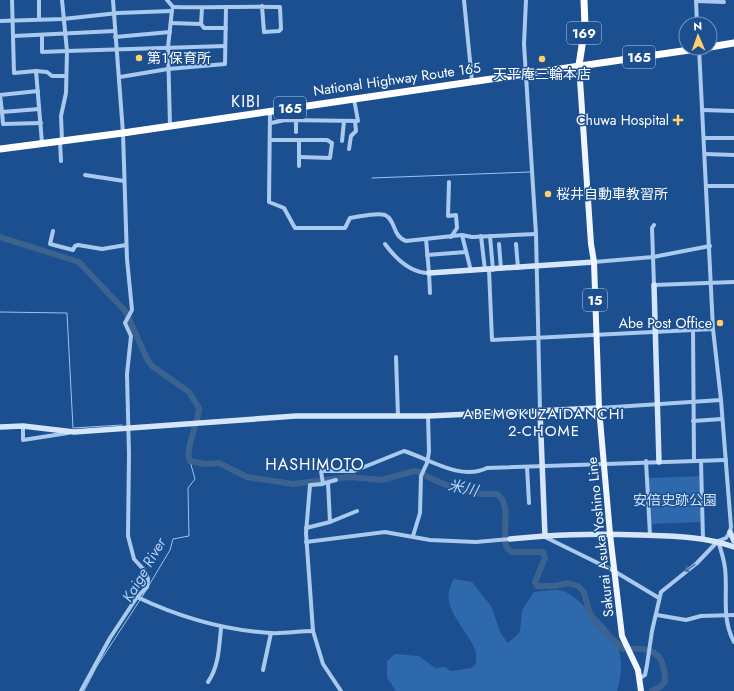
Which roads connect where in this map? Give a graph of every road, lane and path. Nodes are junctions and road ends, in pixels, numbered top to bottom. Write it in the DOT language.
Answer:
graph roads {
  1 [pos="12,0"];
  2 [pos="39,0"];
  3 [pos="62,0"];
  4 [pos="113,0"];
  5 [pos="167,0"];
  6 [pos="228,0"];
  7 [pos="464,0"];
  8 [pos="526,0"];
  9 [pos="584,0"];
  10 [pos="696,1"];
  11 [pos="724,2"];
  12 [pos="262,6"];
  13 [pos="227,7"];
  14 [pos="202,8"];
  15 [pos="172,9"];
  16 [pos="113,13"];
  17 [pos="697,16"];
  18 [pos="40,19"];
  19 [pos="63,19"];
  20 [pos="13,20"];
  21 [pos="0,21"];
  22 [pos="171,23"];
  23 [pos="202,24"];
  24 [pos="226,28"];
  25 [pos="115,31"];
  26 [pos="170,32"];
  27 [pos="66,34"];
  28 [pos="42,35"];
  29 [pos="14,36"];
  30 [pos="115,38"];
  31 [pos="734,44"];
  32 [pos="225,46"];
  33 [pos="718,46"];
  34 [pos="168,47"];
  35 [pos="116,50"];
  36 [pos="67,51"];
  37 [pos="678,51"];
  38 [pos="701,56"];
  39 [pos="579,65"];
  40 [pos="168,69"];
  41 [pos="36,70"];
  42 [pos="527,73"];
  43 [pos="66,76"];
  44 [pos="120,77"];
  45 [pos="472,81"];
  46 [pos="38,90"];
  47 [pos="354,98"];
  48 [pos="40,109"];
  49 [pos="702,110"];
  50 [pos="270,111"];
  51 [pos="734,111"];
  52 [pos="2,112"];
  53 [pos="296,120"];
  54 [pos="344,121"];
  55 [pos="355,121"];
  56 [pos="41,122"];
  57 [pos="271,123"];
  58 [pos="170,126"];
  59 [pos="296,132"];
  60 [pos="123,133"];
  61 [pos="704,138"];
  62 [pos="734,138"];
  63 [pos="61,140"];
  64 [pos="271,140"];
  65 [pos="299,141"];
  66 [pos="342,141"];
  67 [pos="42,143"];
  68 [pos="0,149"];
  69 [pos="349,149"];
  70 [pos="705,154"];
  71 [pos="734,155"];
  72 [pos="300,157"];
  73 [pos="61,161"];
  74 [pos="299,166"];
  75 [pos="85,175"];
  76 [pos="124,181"];
  77 [pos="449,182"];
  78 [pos="707,186"];
  79 [pos="734,186"];
  80 [pos="654,225"];
  81 [pos="53,231"];
  82 [pos="536,234"];
  83 [pos="462,235"];
  84 [pos="451,236"];
  85 [pos="481,236"];
  86 [pos="490,236"];
  87 [pos="426,239"];
  88 [pos="385,244"];
  89 [pos="499,244"];
  90 [pos="516,244"];
  91 [pos="126,245"];
  92 [pos="710,246"];
  93 [pos="466,252"];
  94 [pos="427,254"];
  95 [pos="653,257"];
  96 [pos="594,262"];
  97 [pos="537,266"];
  98 [pos="518,268"];
  99 [pos="501,269"];
  100 [pos="489,270"];
  101 [pos="471,271"];
  102 [pos="429,274"];
  103 [pos="734,282"];
  104 [pos="711,283"];
  105 [pos="654,286"];
  106 [pos="430,294"];
  107 [pos="692,329"];
  108 [pos="713,329"];
  109 [pos="655,331"];
  110 [pos="596,336"];
  111 [pos="538,338"];
  112 [pos="396,357"];
  113 [pos="721,400"];
  114 [pos="692,403"];
  115 [pos="658,404"];
  116 [pos="599,408"];
  117 [pos="540,411"];
  118 [pos="398,416"];
  119 [pos="428,416"];
  120 [pos="722,419"];
  121 [pos="693,421"];
  122 [pos="23,426"];
  123 [pos="0,427"];
  124 [pos="128,428"];
  125 [pos="74,432"];
  126 [pos="428,460"];
  127 [pos="694,460"];
  128 [pos="726,460"];
  129 [pos="701,461"];
  130 [pos="646,462"];
  131 [pos="659,462"];
  132 [pos="604,465"];
  133 [pos="541,466"];
  134 [pos="527,467"];
  135 [pos="336,480"];
  136 [pos="325,483"];
  137 [pos="529,503"];
  138 [pos="357,511"];
  139 [pos="330,522"];
  140 [pos="306,528"];
  141 [pos="731,528"];
  142 [pos="610,534"];
  143 [pos="650,535"];
  144 [pos="413,536"];
  145 [pos="545,536"];
  146 [pos="510,539"];
  147 [pos="703,539"];
  148 [pos="718,541"];
  149 [pos="734,541"];
  150 [pos="306,542"];
  151 [pos="734,546"];
  152 [pos="614,571"];
  153 [pos="136,597"];
  154 [pos="659,598"];
  155 [pos="657,615"];
  156 [pos="726,615"];
  157 [pos="734,616"];
  158 [pos="222,628"];
  159 [pos="313,631"];
  160 [pos="271,633"];
  161 [pos="734,642"];
  162 [pos="263,670"];
  163 [pos="640,678"];
  164 [pos="208,682"];
  165 [pos="81,691"];
  166 [pos="341,691"];
  167 [pos="641,691"];
  1 -- 20 [label="street"];
  2 -- 18 [label="street"];
  3 -- 19 [label="street"];
  4 -- 16 [label="street"];
  5 -- 15 [label="street"];
  6 -- 13 [label="street"];
  7 -- 45 [label="street"];
  8 -- 42 [label="street"];
  9 -- 39 [label="highway, 169"];
  10 -- 11 [label="street"];
  10 -- 17 [label="street"];
  12 -- 12 [label="street"];
  12 -- 13 [label="street"];
  13 -- 14 [label="street"];
  13 -- 24 [label="street"];
  14 -- 15 [label="street"];
  14 -- 23 [label="street"];
  15 -- 16 [label="street"];
  15 -- 22 [label="street"];
  16 -- 19 [label="street"];
  16 -- 25 [label="street"];
  18 -- 19 [label="street"];
  18 -- 20 [label="street"];
  19 -- 27 [label="street"];
  20 -- 21 [label="street"];
  20 -- 29 [label="street"];
  22 -- 23 [label="street"];
  22 -- 26 [label="street"];
  23 -- 24 [label="street"];
  24 -- 32 [label="street"];
  25 -- 27 [label="street"];
  25 -- 30 [label="street"];
  26 -- 30 [label="street"];
  26 -- 34 [label="street"];
  27 -- 28 [label="street"];
  27 -- 36 [label="street"];
  28 -- 29 [label="street"];
  28 -- 36 [label="street"];
  29 -- 41 [label="street"];
  30 -- 35 [label="street"];
  31 -- 33 [label="highway"];
  32 -- 34 [label="street"];
  32 -- 40 [label="street"];
  34 -- 35 [label="street"];
  34 -- 40 [label="street"];
  35 -- 36 [label="street"];
  35 -- 44 [label="street"];
  36 -- 43 [label="street"];
  37 -- 39 [label="highway, National Highway Route 165 / 165"];
  38 -- 49 [label="street"];
  39 -- 42 [label="highway, National Highway Route 165 / 165"];
  39 -- 96 [label="main road, Sakurai Asuka Yoshino Line / 15"];
  40 -- 44 [label="street"];
  40 -- 58 [label="street"];
  41 -- 43 [label="street"];
  41 -- 46 [label="street"];
  42 -- 45 [label="highway, National Highway Route 165 / 165"];
  42 -- 82 [label="street"];
  43 -- 63 [label="street"];
  44 -- 60 [label="street"];
  45 -- 47 [label="highway, National Highway Route 165 / 165"];
  46 -- 48 [label="street"];
  46 -- 52 [label="street"];
  47 -- 50 [label="highway, National Highway Route 165 / 165"];
  47 -- 55 [label="street"];
  48 -- 52 [label="street"];
  48 -- 56 [label="street"];
  49 -- 51 [label="street"];
  49 -- 61 [label="street"];
  50 -- 57 [label="street"];
  50 -- 58 [label="highway, National Highway Route 165 / 165"];
  52 -- 56 [label="street"];
  53 -- 54 [label="street"];
  53 -- 57 [label="street"];
  53 -- 59 [label="street"];
  54 -- 55 [label="street"];
  54 -- 66 [label="street"];
  55 -- 69 [label="street"];
  56 -- 67 [label="street"];
  57 -- 64 [label="street"];
  58 -- 60 [label="highway, National Highway Route 165 / 165"];
  60 -- 63 [label="highway, National Highway Route 165 / 165"];
  60 -- 76 [label="street"];
  61 -- 62 [label="street"];
  61 -- 70 [label="street"];
  63 -- 67 [label="highway, National Highway Route 165 / 165"];
  63 -- 73 [label="street"];
  64 -- 65 [label="street"];
  64 -- 87 [label="street"];
  65 -- 72 [label="street"];
  65 -- 72 [label="street"];
  67 -- 68 [label="highway, National Highway Route 165 / 165"];
  70 -- 71 [label="street"];
  70 -- 78 [label="street"];
  72 -- 74 [label="street"];
  75 -- 76 [label="street"];
  76 -- 91 [label="street"];
  77 -- 84 [label="street"];
  78 -- 79 [label="street"];
  78 -- 92 [label="street"];
  80 -- 95 [label="street"];
  81 -- 91 [label="street"];
  82 -- 86 [label="street"];
  82 -- 97 [label="street"];
  83 -- 84 [label="street"];
  83 -- 85 [label="street"];
  83 -- 93 [label="street"];
  84 -- 87 [label="street"];
  85 -- 86 [label="street"];
  85 -- 100 [label="street"];
  86 -- 100 [label="street"];
  87 -- 94 [label="street"];
  88 -- 102 [label="street"];
  89 -- 99 [label="street"];
  90 -- 98 [label="street"];
  91 -- 124 [label="street"];
  92 -- 95 [label="street"];
  92 -- 104 [label="street"];
  93 -- 94 [label="street"];
  93 -- 101 [label="street"];
  94 -- 102 [label="street"];
  95 -- 96 [label="street"];
  95 -- 105 [label="street"];
  96 -- 97 [label="street"];
  96 -- 110 [label="main road, Sakurai Asuka Yoshino Line / 15"];
  97 -- 98 [label="street"];
  97 -- 111 [label="street"];
  98 -- 99 [label="street"];
  99 -- 100 [label="street"];
  100 -- 101 [label="street"];
  100 -- 111 [label="street"];
  101 -- 102 [label="street"];
  102 -- 106 [label="street"];
  103 -- 104 [label="street"];
  104 -- 105 [label="street"];
  104 -- 108 [label="street"];
  105 -- 109 [label="street"];
  107 -- 108 [label="street"];
  107 -- 109 [label="street"];
  107 -- 114 [label="street"];
  108 -- 113 [label="street"];
  109 -- 110 [label="street"];
  109 -- 115 [label="street"];
  110 -- 111 [label="street"];
  110 -- 116 [label="main road, Sakurai Asuka Yoshino Line / 15"];
  111 -- 117 [label="street"];
  112 -- 118 [label="street"];
  113 -- 114 [label="street"];
  113 -- 120 [label="street"];
  114 -- 115 [label="street"];
  114 -- 121 [label="street"];
  115 -- 116 [label="street"];
  115 -- 131 [label="street"];
  116 -- 117 [label="street"];
  116 -- 132 [label="main road, Sakurai Asuka Yoshino Line / 15"];
  117 -- 119 [label="street"];
  117 -- 133 [label="street"];
  118 -- 119 [label="street"];
  118 -- 124 [label="street"];
  119 -- 126 [label="street"];
  120 -- 121 [label="street"];
  120 -- 128 [label="street"];
  121 -- 127 [label="street"];
  122 -- 123 [label="street"];
  122 -- 125 [label="street"];
  122 -- 125 [label="street"];
  124 -- 125 [label="street"];
  124 -- 153 [label="street"];
  126 -- 134 [label="street"];
  126 -- 136 [label="street"];
  126 -- 144 [label="street"];
  127 -- 129 [label="street"];
  127 -- 131 [label="street"];
  128 -- 129 [label="street"];
  128 -- 141 [label="street"];
  129 -- 147 [label="street"];
  130 -- 131 [label="street"];
  130 -- 132 [label="street"];
  130 -- 143 [label="street"];
  132 -- 133 [label="street"];
  132 -- 142 [label="main road, Sakurai Asuka Yoshino Line / 15"];
  133 -- 134 [label="street"];
  133 -- 145 [label="street"];
  134 -- 137 [label="street"];
  135 -- 136 [label="street"];
  136 -- 139 [label="street"];
  136 -- 140 [label="street"];
  138 -- 139 [label="street"];
  139 -- 140 [label="street"];
  140 -- 150 [label="street"];
  141 -- 148 [label="street"];
  141 -- 149 [label="street"];
  142 -- 143 [label="street"];
  142 -- 145 [label="street"];
  142 -- 152 [label="main road, Sakurai Asuka Yoshino Line / 15"];
  143 -- 147 [label="street"];
  144 -- 146 [label="street"];
  144 -- 150 [label="street"];
  145 -- 146 [label="street"];
  145 -- 152 [label="street"];
  147 -- 148 [label="street"];
  148 -- 151 [label="street"];
  148 -- 154 [label="street, one-way"];
  148 -- 156 [label="street"];
  150 -- 159 [label="street"];
  152 -- 154 [label="street"];
  152 -- 163 [label="main road, Sakurai Asuka Yoshino Line / 15"];
  153 -- 158 [label="street"];
  153 -- 165 [label="street"];
  154 -- 155 [label="street"];
  155 -- 156 [label="street"];
  155 -- 163 [label="street"];
  156 -- 157 [label="street"];
  156 -- 161 [label="street"];
  158 -- 160 [label="street"];
  158 -- 164 [label="street"];
  159 -- 160 [label="street"];
  159 -- 166 [label="street"];
  160 -- 162 [label="street"];
  163 -- 167 [label="main road, Sakurai Asuka Yoshino Line / 15"];
}
